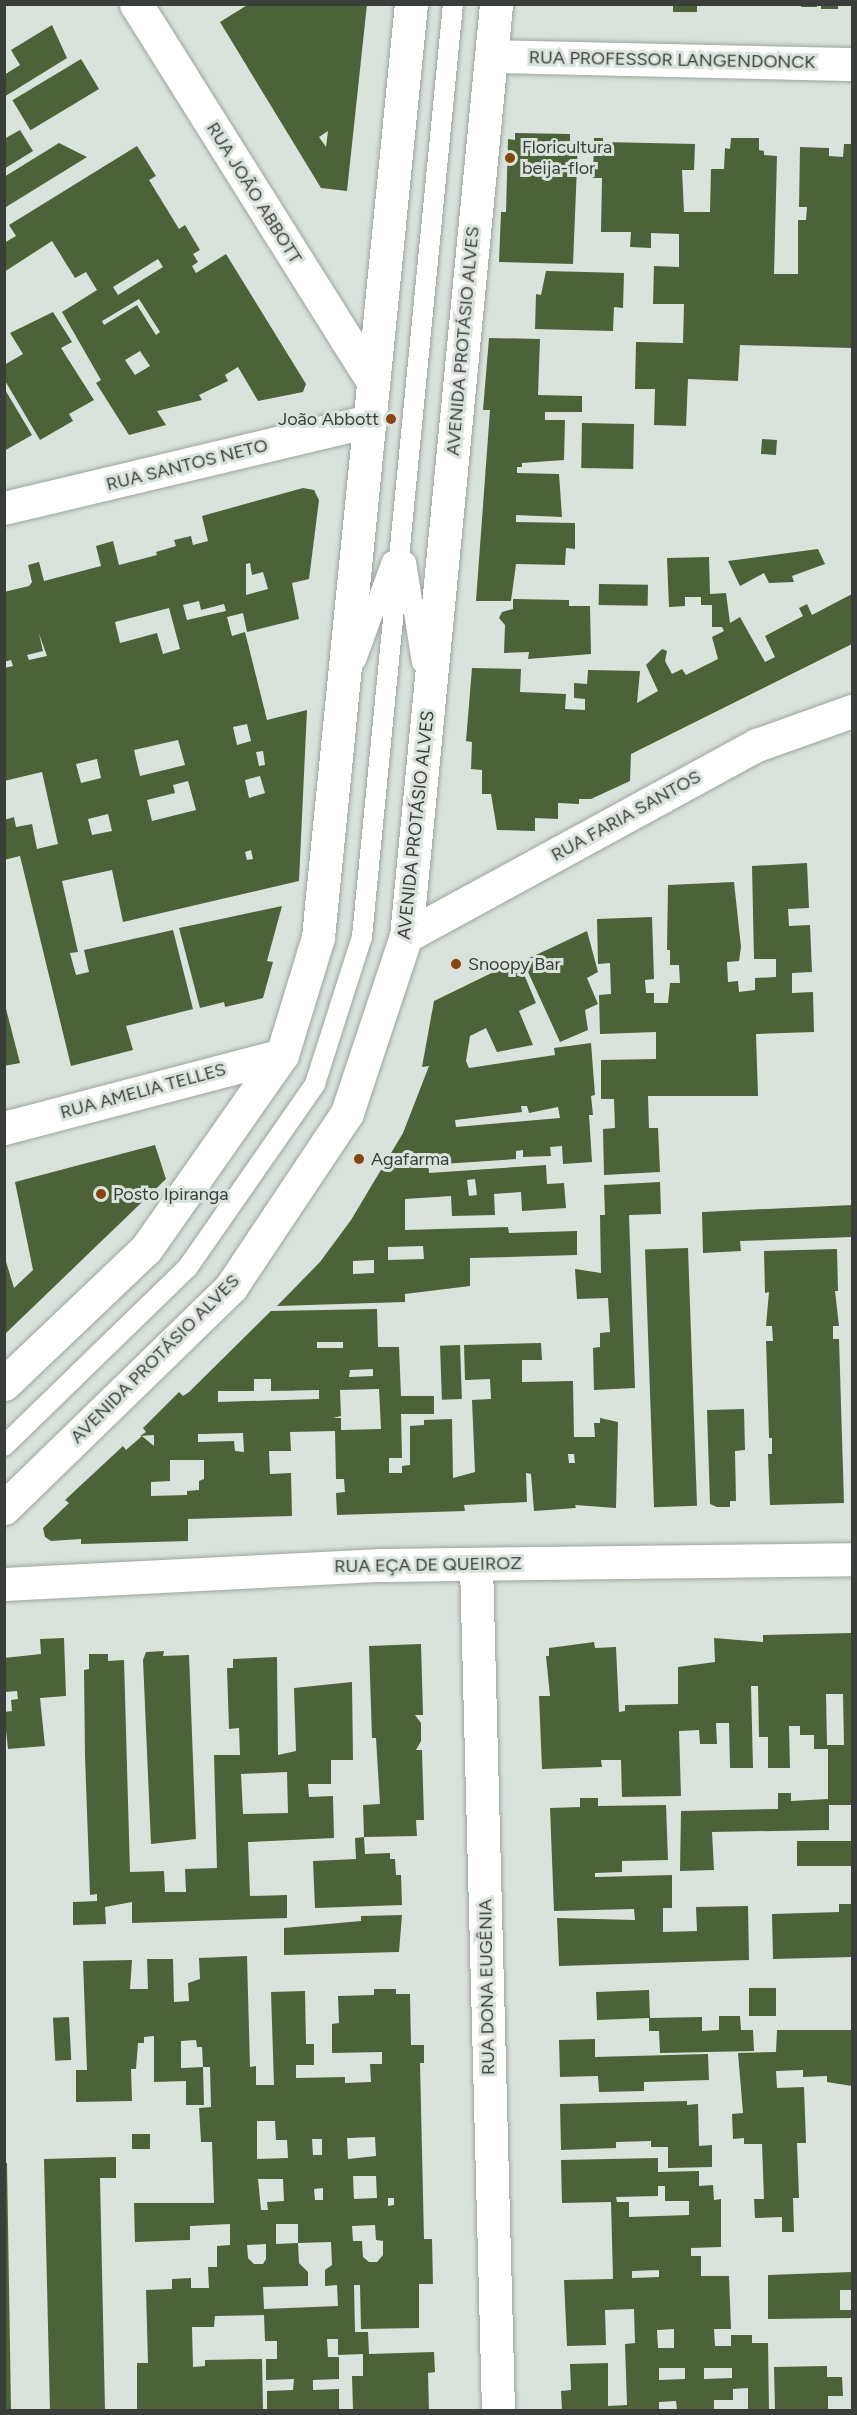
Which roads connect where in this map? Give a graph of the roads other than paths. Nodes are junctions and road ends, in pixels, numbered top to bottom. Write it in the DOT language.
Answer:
graph roads {
  1 [pos="136,4"];
  2 [pos="411,4"];
  3 [pos="453,4"];
  4 [pos="496,4"];
  5 [pos="491,56"];
  6 [pos="852,64"];
  7 [pos="373,382"];
  8 [pos="369,421"];
  9 [pos="4,508"];
  10 [pos="402,536"];
  11 [pos="342,695"];
  12 [pos="429,704"];
  13 [pos="852,711"];
  14 [pos="406,936"];
  15 [pos="282,1054"];
  16 [pos="4,1128"];
  17 [pos="4,1384"];
  18 [pos="4,1446"];
  19 [pos="4,1508"];
  20 [pos="852,1558"];
  21 [pos="476,1564"];
  22 [pos="4,1584"];
  23 [pos="498,2410"];
  1 -- 7 [label="street, RUA JOÃO ABBOTT"];
  2 -- 7 [label="street"];
  3 -- 10 [label="lane"];
  4 -- 5 [label="street, AVENIDA PROTÁSIO ALVES"];
  5 -- 6 [label="street, RUA PROFESSOR LANGENDONCK"];
  5 -- 12 [label="street, AVENIDA PROTÁSIO ALVES"];
  7 -- 8 [label="street"];
  8 -- 9 [label="street, RUA SANTOS NETO"];
  8 -- 11 [label="street"];
  10 -- 11 [label="lane"];
  10 -- 12 [label="lane"];
  10 -- 18 [label="lane"];
  11 -- 15 [label="street"];
  12 -- 14 [label="street, AVENIDA PROTÁSIO ALVES"];
  13 -- 14 [label="street, RUA FARIA SANTOS"];
  14 -- 19 [label="street, AVENIDA PROTÁSIO ALVES"];
  15 -- 16 [label="street, RUA AMELIA TELLES"];
  15 -- 17 [label="street"];
  20 -- 21 [label="street, RUA EÇA DE QUEIROZ"];
  21 -- 22 [label="street, RUA EÇA DE QUEIROZ"];
  21 -- 23 [label="street, RUA DONA EUGÊNIA"];
}
